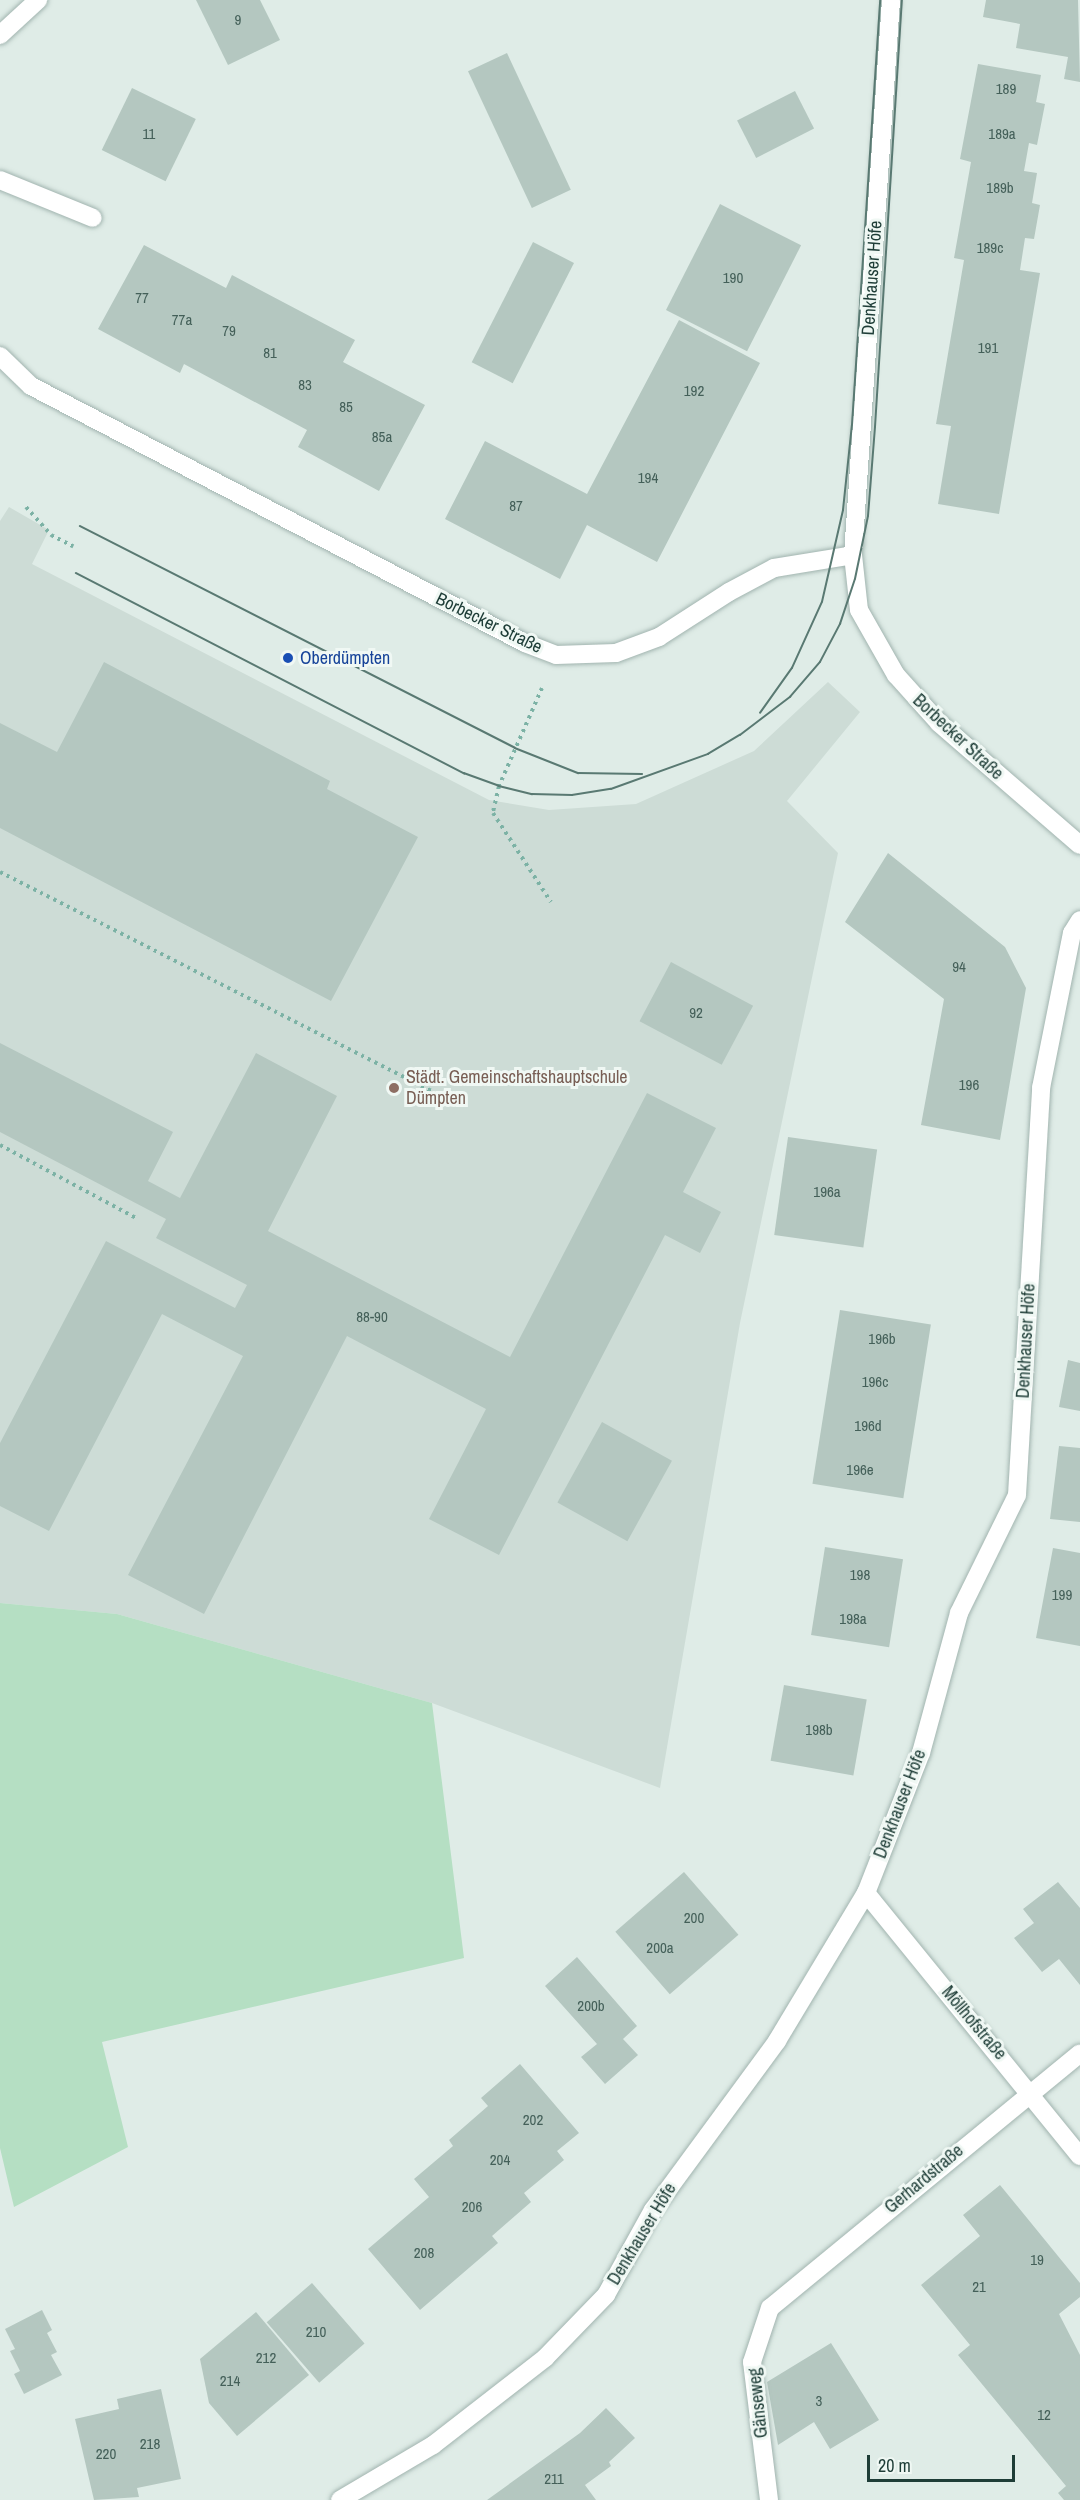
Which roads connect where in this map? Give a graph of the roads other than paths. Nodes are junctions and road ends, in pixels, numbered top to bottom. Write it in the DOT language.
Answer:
graph roads {
  1 [pos="38,0"];
  2 [pos="891,0"];
  3 [pos="0,35"];
  4 [pos="0,180"];
  5 [pos="93,218"];
  6 [pos="0,356"];
  7 [pos="853,555"];
  8 [pos="1080,845"];
  9 [pos="1080,921"];
  10 [pos="866,1893"];
  11 [pos="1080,2053"];
  12 [pos="1030,2091"];
  13 [pos="1080,2156"];
  14 [pos="770,2308"];
  15 [pos="340,2500"];
  16 [pos="769,2500"];
  1 -- 3 [label="street"];
  2 -- 7 [label="street, Denkhauser Höfe"];
  4 -- 5 [label="street"];
  6 -- 7 [label="street, Borbecker Straße"];
  7 -- 8 [label="street, Borbecker Straße"];
  9 -- 10 [label="street, Denkhauser Höfe"];
  10 -- 12 [label="street, Möllhofstraße"];
  10 -- 15 [label="street, Denkhauser Höfe"];
  11 -- 12 [label="street, Gerhardstraße"];
  12 -- 13 [label="street, Möllhofstraße"];
  12 -- 14 [label="street, Gerhardstraße"];
  14 -- 16 [label="street, Gänseweg"];
}
